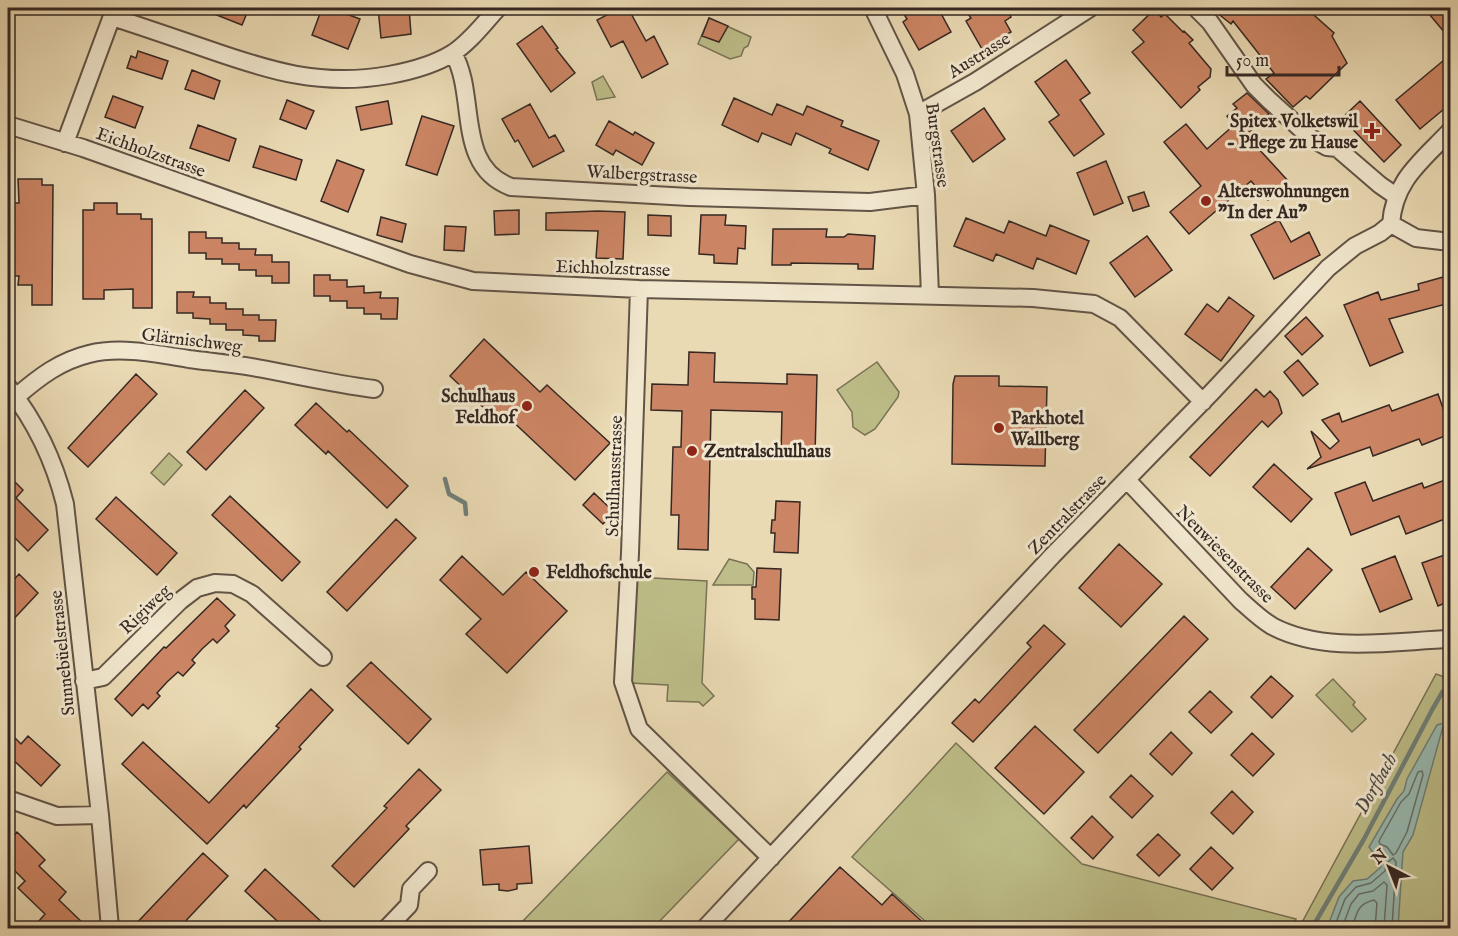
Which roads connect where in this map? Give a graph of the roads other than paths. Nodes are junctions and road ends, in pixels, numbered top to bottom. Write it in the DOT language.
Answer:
graph roads {
  1 [pos="498,8"];
  2 [pos="873,8"];
  3 [pos="1090,8"];
  4 [pos="1196,8"];
  5 [pos="113,12"];
  6 [pos="453,53"];
  7 [pos="918,114"];
  8 [pos="8,126"];
  9 [pos="1450,131"];
  10 [pos="65,143"];
  11 [pos="926,195"];
  12 [pos="1396,196"];
  13 [pos="1391,224"];
  14 [pos="1450,242"];
  15 [pos="639,289"];
  16 [pos="930,295"];
  17 [pos="374,389"];
  18 [pos="12,392"];
  19 [pos="1203,402"];
  20 [pos="1127,480"];
  21 [pos="1450,639"];
  22 [pos="323,657"];
  23 [pos="84,681"];
  24 [pos="8,799"];
  25 [pos="100,815"];
  26 [pos="771,858"];
  27 [pos="428,871"];
  28 [pos="110,928"];
  29 [pos="387,928"];
  30 [pos="705,928"];
  1 -- 6 [label="street"];
  2 -- 7 [label="street, Burgstrasse"];
  3 -- 7 [label="street, Austrasse"];
  4 -- 12 [label="street"];
  5 -- 6 [label="street"];
  5 -- 10 [label="street"];
  6 -- 11 [label="street, Walbergstrasse"];
  7 -- 11 [label="street, Burgstrasse"];
  8 -- 10 [label="street, Eichholzstrasse"];
  9 -- 12 [label="street"];
  10 -- 15 [label="street, Eichholzstrasse"];
  11 -- 16 [label="street, Burgstrasse"];
  12 -- 13 [label="street"];
  13 -- 14 [label="street"];
  13 -- 19 [label="street, Zentralstrasse"];
  15 -- 16 [label="street, Eichholzstrasse"];
  15 -- 26 [label="street, Schulhausstrasse"];
  16 -- 19 [label="street, Eichholzstrasse"];
  17 -- 18 [label="street, Glärnischweg"];
  18 -- 23 [label="street, Sunnebüelstrasse"];
  19 -- 20 [label="street, Zentralstrasse"];
  20 -- 21 [label="street, Neuwiesenstrasse"];
  20 -- 26 [label="street, Zentralstrasse"];
  22 -- 23 [label="street, Rigiweg"];
  23 -- 25 [label="street, Sunnebüelstrasse"];
  24 -- 25 [label="street"];
  25 -- 28 [label="street, Sunnebüelstrasse"];
  26 -- 30 [label="street, Zentralstrasse"];
  27 -- 29 [label="street"];
}
